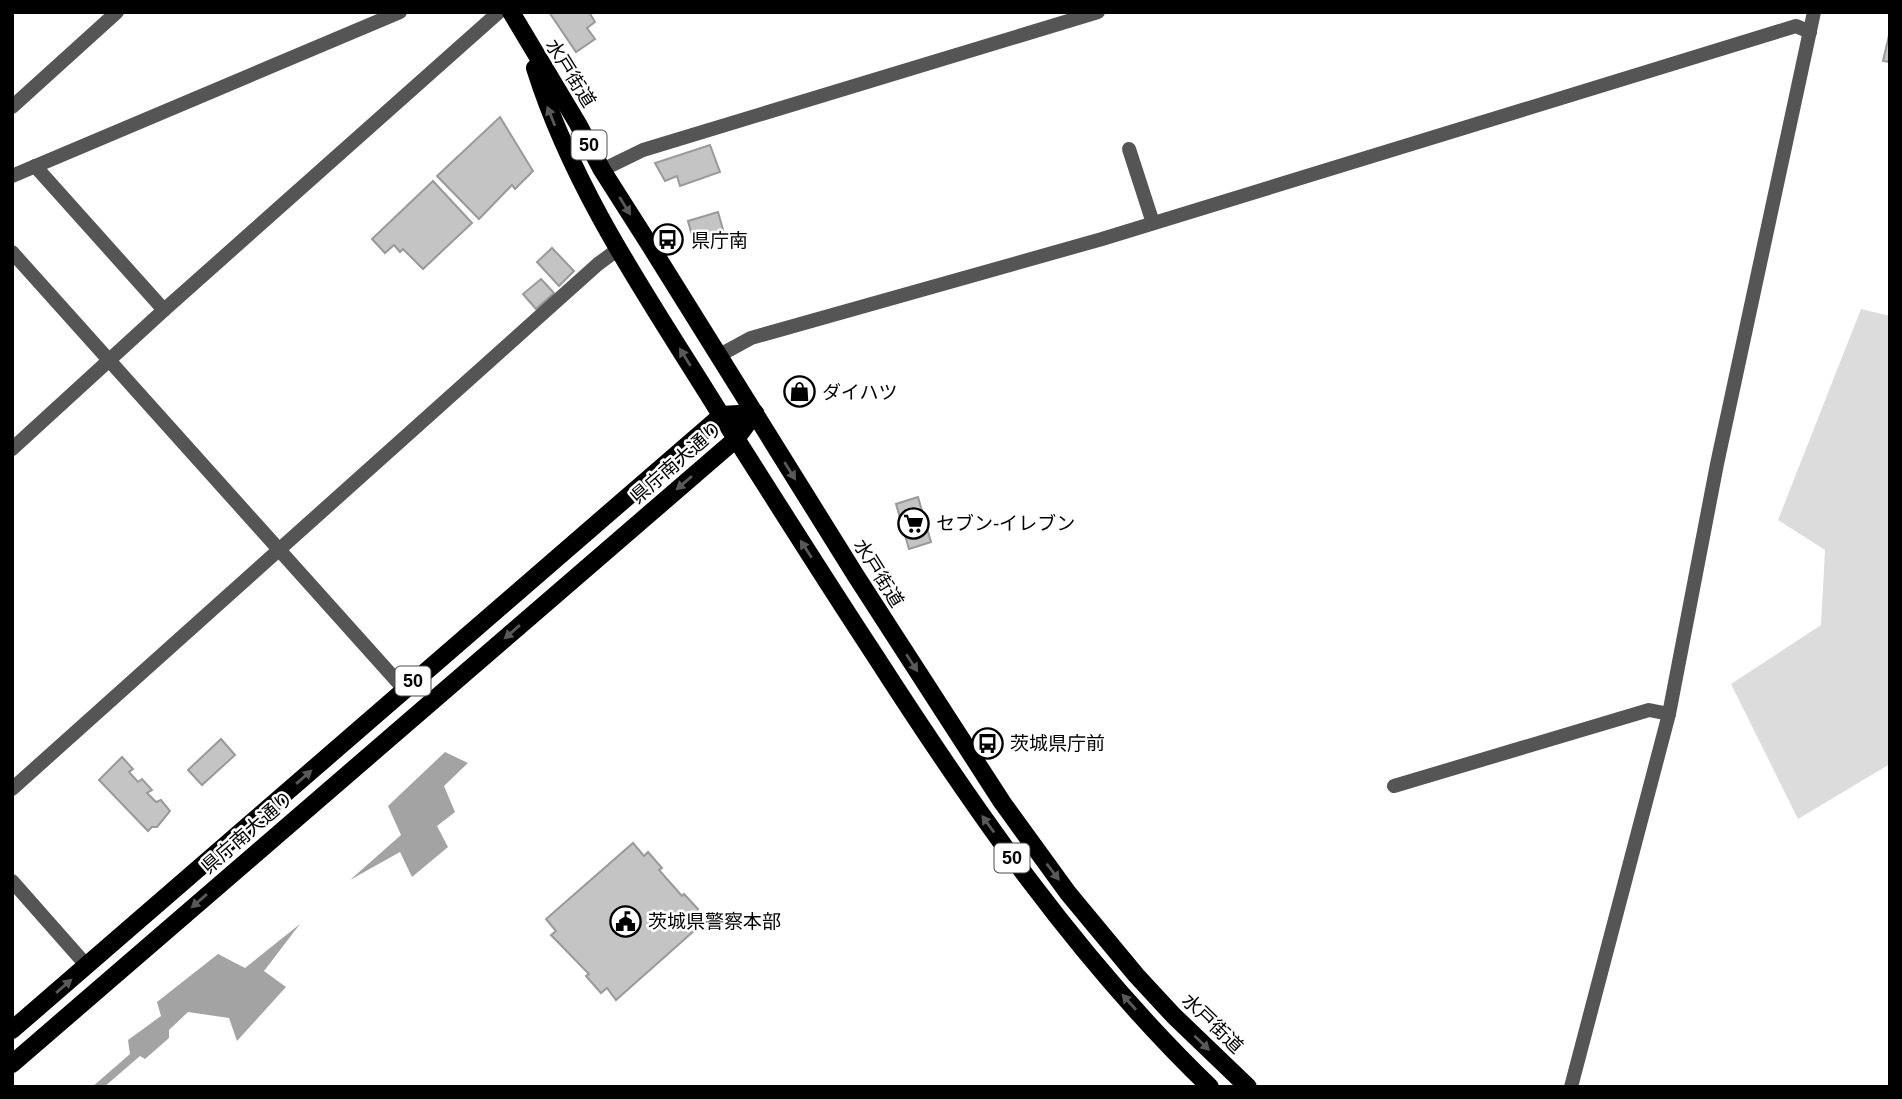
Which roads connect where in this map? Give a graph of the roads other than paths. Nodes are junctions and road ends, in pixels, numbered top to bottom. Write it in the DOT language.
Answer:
graph roads {
  1 [pos="117,12"];
  2 [pos="400,12"];
  3 [pos="499,12"];
  4 [pos="511,12"];
  5 [pos="1098,12"];
  6 [pos="1814,12"];
  7 [pos="1073,16"];
  8 [pos="1810,32"];
  9 [pos="527,42"];
  10 [pos="12,107"];
  11 [pos="1129,149"];
  12 [pos="35,166"];
  13 [pos="602,170"];
  14 [pos="12,176"];
  15 [pos="1153,223"];
  16 [pos="617,250"];
  17 [pos="12,252"];
  18 [pos="164,310"];
  19 [pos="718,356"];
  20 [pos="111,361"];
  21 [pos="755,413"];
  22 [pos="722,415"];
  23 [pos="736,439"];
  24 [pos="12,449"];
  25 [pos="281,549"];
  26 [pos="404,689"];
  27 [pos="1670,714"];
  28 [pos="986,777"];
  29 [pos="1394,786"];
  30 [pos="12,789"];
  31 [pos="963,790"];
  32 [pos="12,881"];
  33 [pos="87,966"];
  34 [pos="12,1030"];
  35 [pos="12,1064"];
  36 [pos="1210,1087"];
  37 [pos="1248,1087"];
  38 [pos="1571,1087"];
  1 -- 10 [label="street"];
  2 -- 12 [label="street"];
  3 -- 18 [label="street"];
  4 -- 9 [label="main road, 水戸街道 / 50"];
  5 -- 7 [label="street"];
  6 -- 8 [label="street"];
  7 -- 13 [label="street"];
  8 -- 15 [label="street"];
  8 -- 27 [label="street"];
  9 -- 13 [label="main road, 水戸街道 / 50"];
  16 -- 9 [label="main road, 水戸街道 / 50, one-way"];
  11 -- 15 [label="street"];
  12 -- 14 [label="street"];
  12 -- 18 [label="street"];
  13 -- 19 [label="main road, 水戸街道 / 50, one-way"];
  15 -- 19 [label="street"];
  22 -- 16 [label="main road, 水戸街道 / 50, one-way"];
  16 -- 25 [label="street"];
  17 -- 20 [label="street"];
  18 -- 20 [label="street"];
  19 -- 21 [label="main road, 水戸街道 / 50"];
  20 -- 24 [label="street"];
  20 -- 25 [label="street"];
  21 -- 22 [label="main road, 県庁南大通り"];
  21 -- 23 [label="main road, 県庁南大通り / 50"];
  21 -- 28 [label="main road, 水戸街道 / 50, one-way"];
  22 -- 23 [label="main road, 水戸街道 / 50"];
  22 -- 26 [label="main road, 県庁南大通り / 50"];
  31 -- 23 [label="main road, 水戸街道 / 50, one-way"];
  23 -- 35 [label="main road, 県庁南大通り / 50, one-way"];
  25 -- 26 [label="street"];
  25 -- 30 [label="street"];
  33 -- 26 [label="main road, 県庁南大通り / 50, one-way"];
  27 -- 29 [label="street"];
  27 -- 38 [label="street"];
  28 -- 31 [label="main road"];
  28 -- 37 [label="main road, 水戸街道 / 50, one-way"];
  36 -- 31 [label="main road, 水戸街道 / 50, one-way"];
  32 -- 33 [label="street"];
  34 -- 33 [label="main road, 県庁南大通り / 50, one-way"];
}
